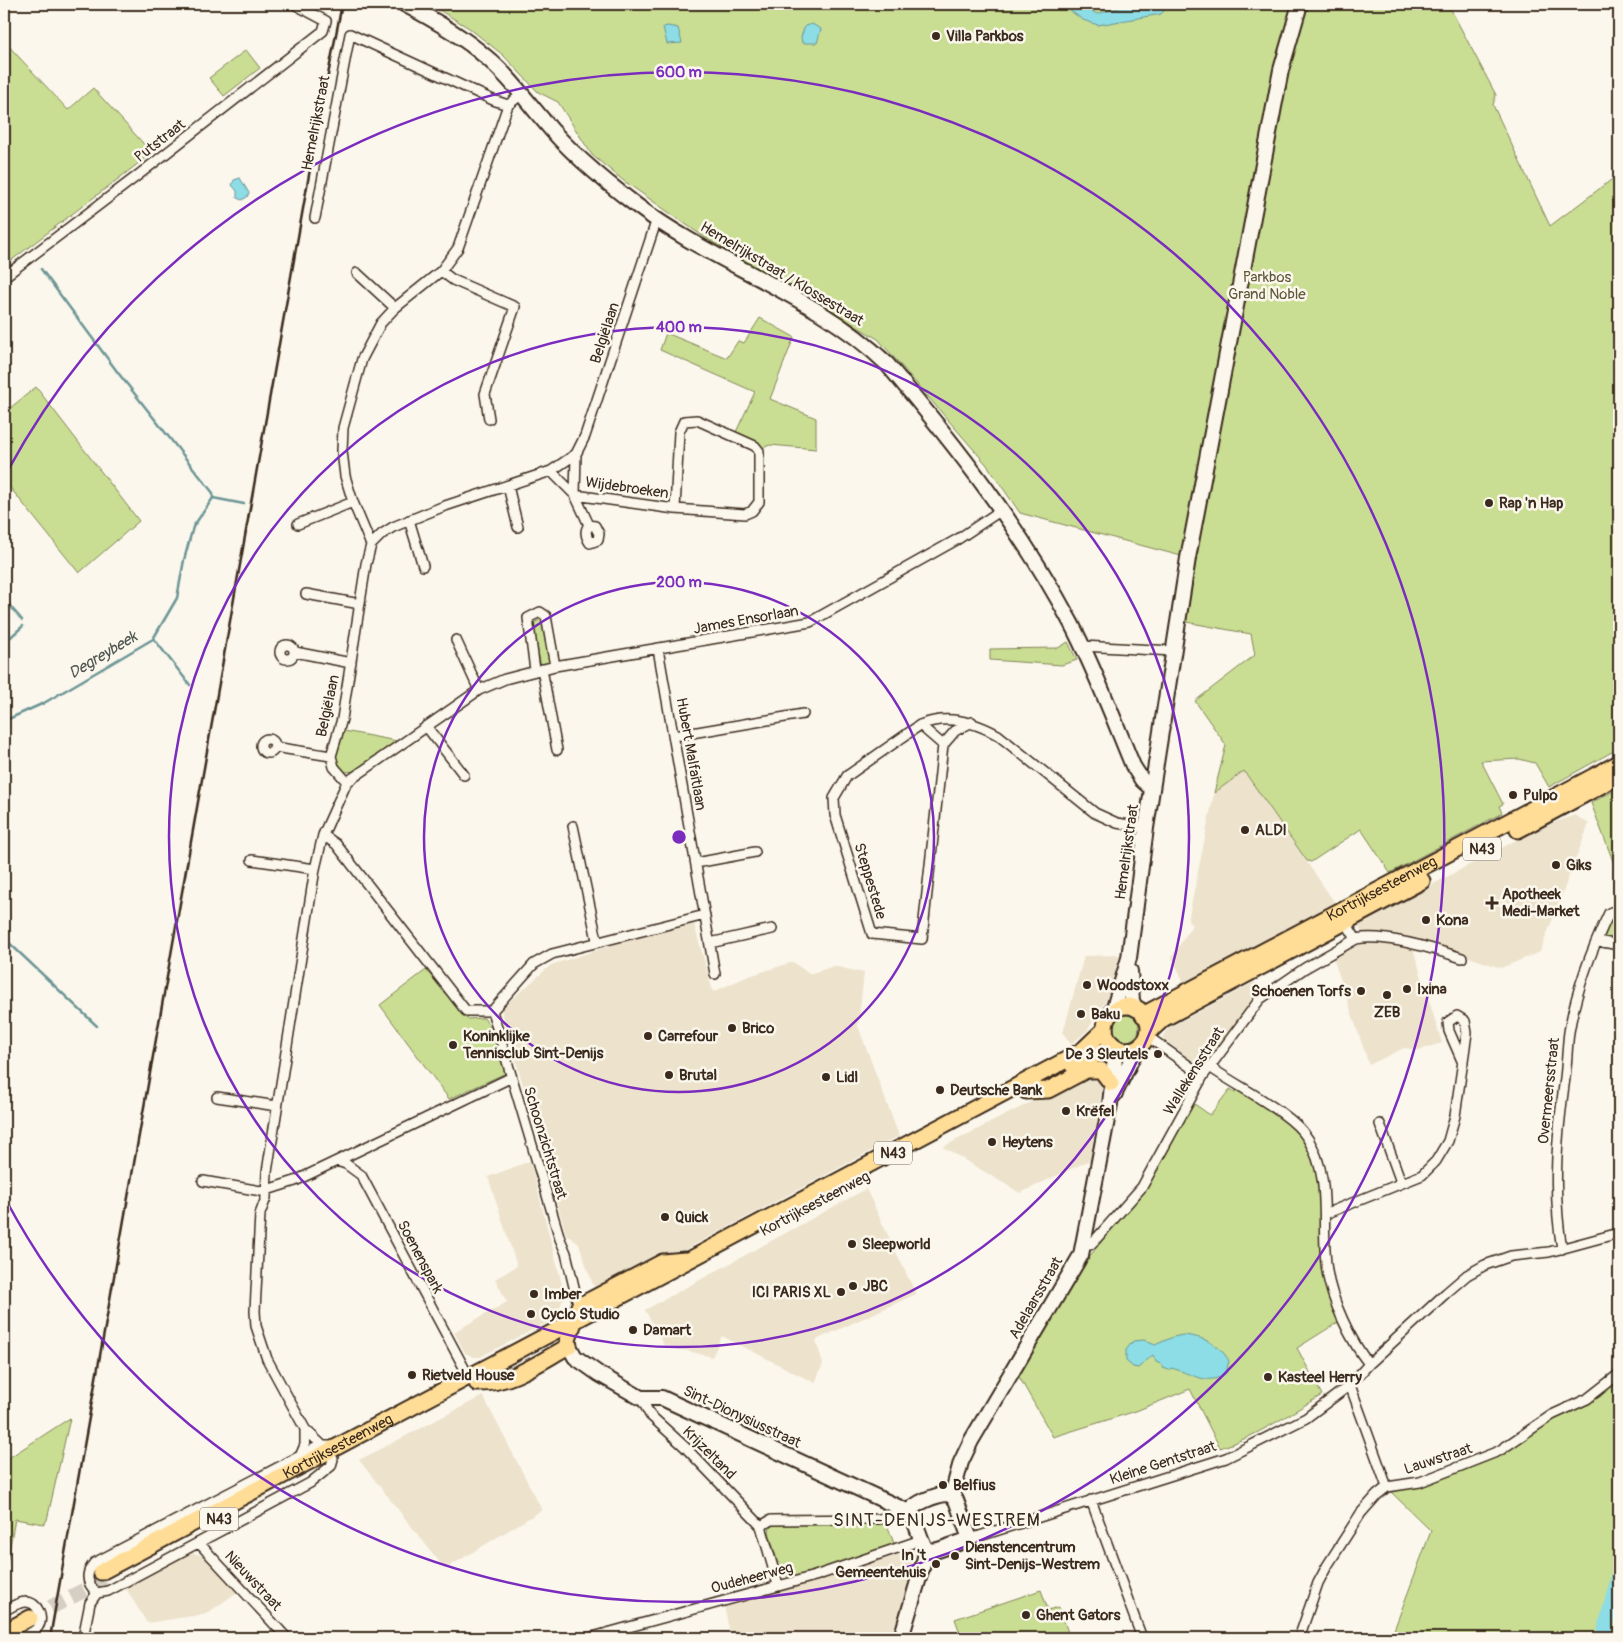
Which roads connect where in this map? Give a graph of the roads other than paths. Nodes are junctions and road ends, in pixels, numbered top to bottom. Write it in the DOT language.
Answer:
graph roads {
  1 [pos="294,4"];
  2 [pos="404,4"];
  3 [pos="1300,4"];
  4 [pos="522,94"];
  5 [pos="508,105"];
  6 [pos="315,218"];
  7 [pos="657,220"];
  8 [pos="441,271"];
  9 [pos="357,273"];
  10 [pos="4,277"];
  11 [pos="395,308"];
  12 [pos="489,419"];
  13 [pos="576,454"];
  14 [pos="551,471"];
  15 [pos="508,486"];
  16 [pos="576,495"];
  17 [pos="353,502"];
  18 [pos="675,508"];
  19 [pos="1003,509"];
  20 [pos="409,520"];
  21 [pos="298,524"];
  22 [pos="589,524"];
  23 [pos="518,527"];
  24 [pos="371,545"];
  25 [pos="423,566"];
  26 [pos="306,594"];
  27 [pos="360,604"];
  28 [pos="456,640"];
  29 [pos="1083,646"];
  30 [pos="658,650"];
  31 [pos="1173,651"];
  32 [pos="294,652"];
  33 [pos="351,663"];
  34 [pos="555,666"];
  35 [pos="538,670"];
  36 [pos="479,690"];
  37 [pos="803,714"];
  38 [pos="972,722"];
  39 [pos="920,724"];
  40 [pos="426,726"];
  41 [pos="674,736"];
  42 [pos="944,745"];
  43 [pos="274,747"];
  44 [pos="557,750"];
  45 [pos="331,756"];
  46 [pos="1619,763"];
  47 [pos="464,775"];
  48 [pos="1619,776"];
  49 [pos="350,779"];
  50 [pos="1152,789"];
  51 [pos="573,826"];
  52 [pos="1146,828"];
  53 [pos="323,835"];
  54 [pos="755,852"];
  55 [pos="252,860"];
  56 [pos="696,863"];
  57 [pos="315,869"];
  58 [pos="1619,909"];
  59 [pos="705,915"];
  60 [pos="1345,922"];
  61 [pos="772,929"];
  62 [pos="1356,939"];
  63 [pos="598,940"];
  64 [pos="1597,941"];
  65 [pos="710,943"];
  66 [pos="1619,945"];
  67 [pos="1129,958"];
  68 [pos="1462,958"];
  69 [pos="715,974"];
  70 [pos="492,1011"];
  71 [pos="1113,1012"];
  72 [pos="1140,1012"];
  73 [pos="1105,1029"];
  74 [pos="1148,1034"];
  75 [pos="1115,1047"];
  76 [pos="1136,1048"];
  77 [pos="1462,1063"];
  78 [pos="1210,1067"];
  79 [pos="1203,1076"];
  80 [pos="510,1078"];
  81 [pos="1111,1083"];
  82 [pos="1026,1091"];
  83 [pos="217,1097"];
  84 [pos="1110,1104"];
  85 [pos="278,1106"];
  86 [pos="1380,1124"];
  87 [pos="336,1161"];
  88 [pos="203,1181"];
  89 [pos="1401,1182"];
  90 [pos="267,1188"];
  91 [pos="1326,1214"];
  92 [pos="1619,1233"];
  93 [pos="1084,1245"];
  94 [pos="1562,1249"];
  95 [pos="692,1260"];
  96 [pos="579,1306"];
  97 [pos="571,1334"];
  98 [pos="1369,1364"];
  99 [pos="1619,1374"];
  100 [pos="473,1380"];
  101 [pos="1350,1385"];
  102 [pos="641,1398"];
  103 [pos="304,1429"];
  104 [pos="344,1443"];
  105 [pos="321,1445"];
  106 [pos="301,1454"];
  107 [pos="332,1463"];
  108 [pos="1387,1487"];
  109 [pos="952,1495"];
  110 [pos="1090,1500"];
  111 [pos="909,1512"];
  112 [pos="761,1526"];
  113 [pos="970,1540"];
  114 [pos="199,1543"];
  115 [pos="924,1546"];
  116 [pos="778,1585"];
  117 [pos="97,1593"];
  118 [pos="4,1611"];
  119 [pos="4,1623"];
  120 [pos="4,1632"];
  121 [pos="21,1638"];
  122 [pos="84,1638"];
  123 [pos="287,1638"];
  124 [pos="589,1638"];
  125 [pos="900,1638"];
  126 [pos="1142,1638"];
  127 [pos="1300,1638"];
  1 -- 10 [label="street, Putstraat"];
  2 -- 4 [label="street, Hemelrijkstraat / Klossestraat"];
  3 -- 31 [label="street"];
  4 -- 5 [label="street"];
  4 -- 7 [label="street, Hemelrijkstraat / Klossestraat"];
  5 -- 6 [label="street, Hemelrijkstraat"];
  5 -- 8 [label="street"];
  7 -- 13 [label="street, Belgiëlaan"];
  7 -- 19 [label="street, Hemelrijkstraat / Klossestraat"];
  8 -- 11 [label="street"];
  8 -- 12 [label="street"];
  9 -- 11 [label="street"];
  11 -- 17 [label="street"];
  13 -- 14 [label="street"];
  13 -- 16 [label="street, Belgiëlaan"];
  14 -- 15 [label="street"];
  14 -- 16 [label="street, Belgiëlaan"];
  15 -- 20 [label="street"];
  15 -- 23 [label="street"];
  16 -- 18 [label="street, Wijdebroeken"];
  16 -- 22 [label="street, Belgiëlaan"];
  17 -- 21 [label="street"];
  17 -- 24 [label="street"];
  18 -- 18 [label="street, Wijdebroeken"];
  19 -- 29 [label="street, Hemelrijkstraat / Klossestraat"];
  19 -- 30 [label="street, James Ensorlaan"];
  20 -- 24 [label="street"];
  20 -- 25 [label="street"];
  24 -- 27 [label="street, Belgiëlaan"];
  26 -- 27 [label="street"];
  27 -- 33 [label="street, Belgiëlaan"];
  28 -- 36 [label="street"];
  29 -- 31 [label="street"];
  29 -- 50 [label="street, Hemelrijkstraat"];
  30 -- 34 [label="street, James Ensorlaan"];
  30 -- 41 [label="street, Hubert Malfaitlaan"];
  31 -- 50 [label="street"];
  32 -- 33 [label="street, Belgiëlaan"];
  33 -- 45 [label="street, Belgiëlaan"];
  34 -- 35 [label="street, James Ensorlaan"];
  34 -- 35 [label="street"];
  35 -- 36 [label="street, James Ensorlaan"];
  35 -- 44 [label="street"];
  36 -- 40 [label="street, James Ensorlaan"];
  37 -- 41 [label="street"];
  38 -- 39 [label="street, Steppestede"];
  38 -- 42 [label="street"];
  38 -- 52 [label="street, Steppestede"];
  39 -- 42 [label="street"];
  39 -- 42 [label="street, Steppestede"];
  40 -- 47 [label="street"];
  40 -- 49 [label="street, James Ensorlaan"];
  41 -- 56 [label="street, Hubert Malfaitlaan"];
  43 -- 45 [label="street, Belgiëlaan"];
  45 -- 49 [label="street, Belgiëlaan"];
  46 -- 72 [label="main road, Kortrijksesteenweg / N43"];
  48 -- 60 [label="main road, Kortrijksesteenweg / N43"];
  49 -- 53 [label="street"];
  50 -- 52 [label="street, Hemelrijkstraat"];
  51 -- 63 [label="street"];
  52 -- 67 [label="street, Hemelrijkstraat"];
  53 -- 57 [label="street"];
  53 -- 70 [label="street"];
  54 -- 56 [label="street"];
  55 -- 57 [label="street"];
  56 -- 59 [label="street, Hubert Malfaitlaan"];
  57 -- 85 [label="street"];
  58 -- 64 [label="street, Overmeersstraat"];
  59 -- 63 [label="street"];
  59 -- 65 [label="street, Hubert Malfaitlaan"];
  60 -- 62 [label="street"];
  60 -- 74 [label="main road, Kortrijksesteenweg / N43"];
  61 -- 65 [label="street"];
  62 -- 68 [label="street, Wallekensstraat"];
  62 -- 78 [label="street, Wallekensstraat"];
  63 -- 70 [label="street"];
  64 -- 66 [label="street"];
  64 -- 94 [label="street, Overmeersstraat"];
  65 -- 69 [label="street, Hubert Malfaitlaan"];
  67 -- 71 [label="street, Hemelrijkstraat"];
  67 -- 72 [label="street, Hemelrijkstraat"];
  70 -- 80 [label="street, Schoonzichtstraat"];
  71 -- 72 [label="main road, N43"];
  71 -- 73 [label="main road, N43"];
  72 -- 74 [label="main road"];
  73 -- 75 [label="main road"];
  73 -- 95 [label="main road, Kortrijksesteenweg / N43"];
  74 -- 76 [label="main road, N43"];
  74 -- 79 [label="street"];
  75 -- 76 [label="main road, N43"];
  75 -- 81 [label="street, Adelaarsstraat"];
  75 -- 82 [label="main road, Kortrijksesteenweg / N43"];
  76 -- 84 [label="street, Adelaarsstraat"];
  77 -- 89 [label="street"];
  78 -- 79 [label="street, Wallekensstraat"];
  78 -- 91 [label="street"];
  79 -- 93 [label="street, Wallekensstraat"];
  80 -- 87 [label="street"];
  80 -- 96 [label="street, Schoonzichtstraat"];
  81 -- 82 [label="main road, N43"];
  81 -- 84 [label="street, Adelaarsstraat"];
  82 -- 97 [label="main road, Kortrijksesteenweg / N43"];
  83 -- 85 [label="street"];
  84 -- 93 [label="street, Adelaarsstraat"];
  85 -- 90 [label="street"];
  86 -- 89 [label="street"];
  87 -- 90 [label="street"];
  87 -- 100 [label="street, Soenenspark"];
  88 -- 90 [label="street"];
  89 -- 91 [label="street"];
  90 -- 103 [label="street"];
  91 -- 98 [label="street"];
  92 -- 94 [label="street, Kleine Gentstraat"];
  93 -- 109 [label="street, Adelaarsstraat"];
  94 -- 98 [label="street, Kleine Gentstraat"];
  95 -- 96 [label="main road, N43"];
  95 -- 97 [label="main road, Kortrijksesteenweg / N43"];
  96 -- 97 [label="street"];
  97 -- 100 [label="main road, Kortrijksesteenweg / N43"];
  97 -- 100 [label="main road, Kortrijksesteenweg / N43"];
  97 -- 102 [label="street, Sint-Dionysiusstraat"];
  98 -- 101 [label="street, Kleine Gentstraat"];
  99 -- 108 [label="street, Lauwstraat"];
  100 -- 104 [label="main road, Kortrijksesteenweg / N43"];
  100 -- 107 [label="main road, Kortrijksesteenweg / N43"];
  101 -- 108 [label="street"];
  101 -- 110 [label="street, Kleine Gentstraat"];
  102 -- 111 [label="street, Sint-Dionysiusstraat"];
  102 -- 112 [label="street, Krijzeltand"];
  103 -- 105 [label="street"];
  103 -- 106 [label="street"];
  104 -- 105 [label="street"];
  104 -- 107 [label="main road, Kortrijksesteenweg / N43"];
  105 -- 106 [label="street, Kortrijksesteenweg"];
  106 -- 117 [label="street, Kortrijksesteenweg"];
  107 -- 114 [label="street, Kortrijksesteenweg"];
  108 -- 127 [label="street, Lauwstraat"];
  109 -- 111 [label="street"];
  109 -- 113 [label="street"];
  110 -- 113 [label="street, Kleine Gentstraat"];
  110 -- 126 [label="street"];
  111 -- 112 [label="street"];
  111 -- 115 [label="street"];
  112 -- 116 [label="street, Krijzeltand"];
  113 -- 115 [label="street"];
  114 -- 117 [label="street, Kortrijksesteenweg"];
  114 -- 123 [label="street, Nieuwstraat"];
  115 -- 116 [label="street, Oudeheerweg"];
  115 -- 125 [label="street"];
  116 -- 124 [label="street, Oudeheerweg"];
  117 -- 122 [label="street"];
  118 -- 121 [label="street"];
  119 -- 120 [label="main road"];
}
